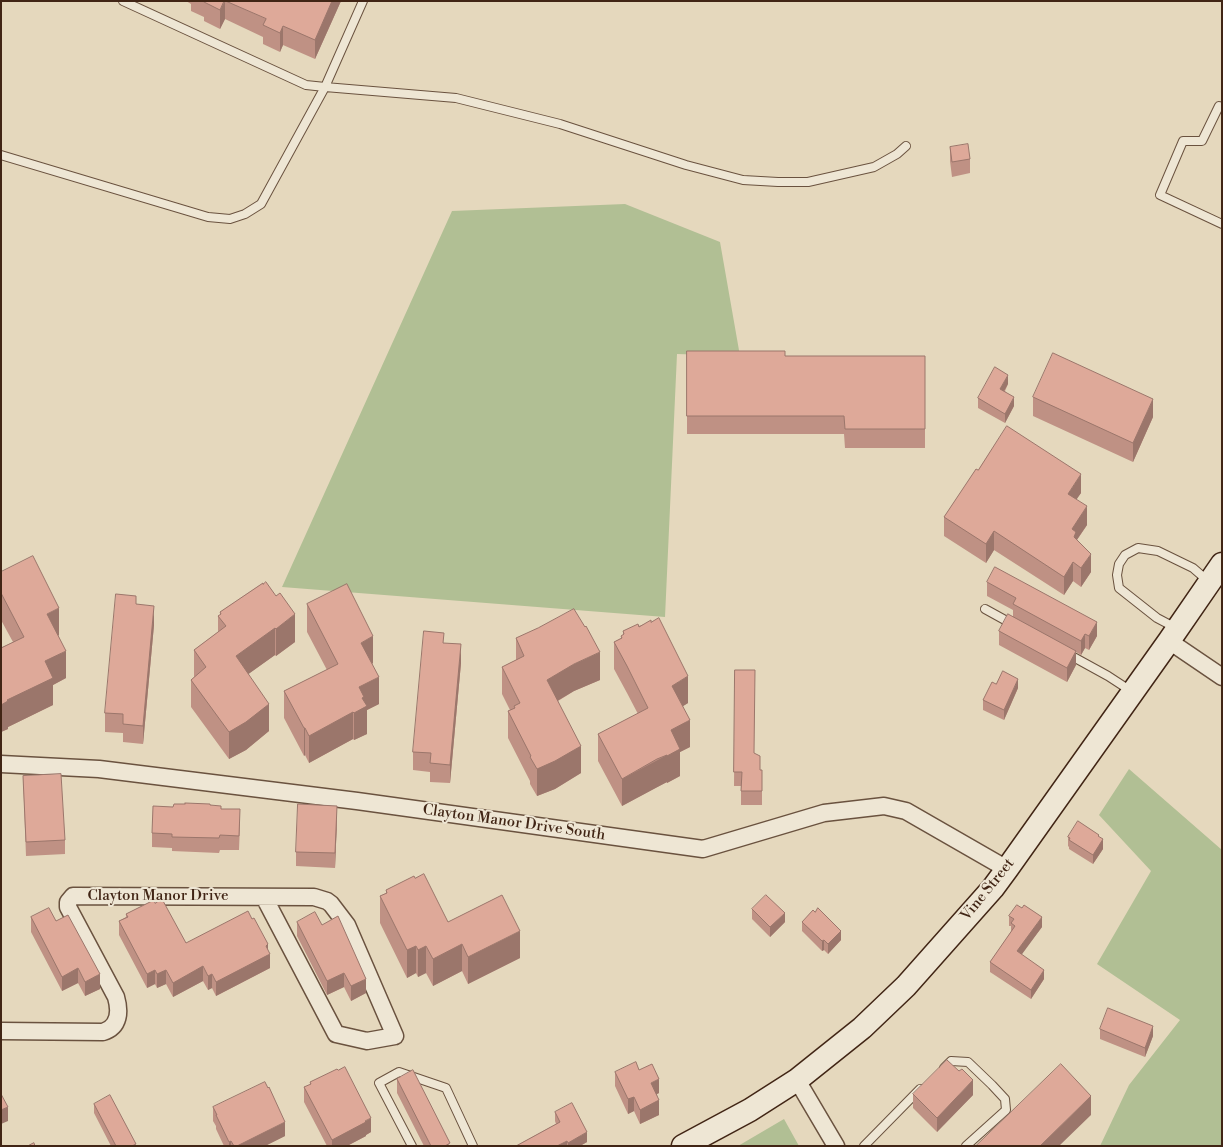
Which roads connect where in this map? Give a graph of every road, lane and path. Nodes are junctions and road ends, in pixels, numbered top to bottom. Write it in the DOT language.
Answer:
graph roads {
  1 [pos="123,1"];
  2 [pos="363,1"];
  3 [pos="325,87"];
  4 [pos="1222,107"];
  5 [pos="906,146"];
  6 [pos="1,155"];
  7 [pos="1222,224"];
  8 [pos="1216,573"];
  9 [pos="985,609"];
  10 [pos="1018,627"];
  11 [pos="1173,635"];
  12 [pos="1059,649"];
  13 [pos="1222,677"];
  14 [pos="1133,692"];
  15 [pos="1,764"];
  16 [pos="1007,869"];
  17 [pos="264,897"];
  18 [pos="1,1031"];
  19 [pos="940,1070"];
  20 [pos="797,1080"];
  21 [pos="928,1081"];
  22 [pos="412,1146"];
  23 [pos="473,1146"];
  24 [pos="683,1146"];
  25 [pos="836,1146"];
  26 [pos="864,1146"];
  27 [pos="966,1146"];
  1 -- 3 [label="lane"];
  2 -- 3 [label="lane"];
  3 -- 5 [label="lane"];
  3 -- 6 [label="lane"];
  4 -- 7 [label="lane"];
  8 -- 11 [label="street, Vine Street"];
  8 -- 11 [label="lane"];
  9 -- 10 [label="lane"];
  11 -- 13 [label="street"];
  11 -- 14 [label="street, Vine Street"];
  12 -- 14 [label="lane"];
  14 -- 16 [label="street, Vine Street"];
  15 -- 16 [label="street, Clayton Manor Drive South"];
  16 -- 20 [label="street, Vine Street"];
  17 -- 17 [label="street, Clayton Manor Drive"];
  17 -- 18 [label="street, Clayton Manor Drive"];
  19 -- 27 [label="lane"];
  20 -- 24 [label="street, Vine Street"];
  20 -- 25 [label="street"];
  21 -- 26 [label="lane"];
  22 -- 23 [label="lane"];
}
